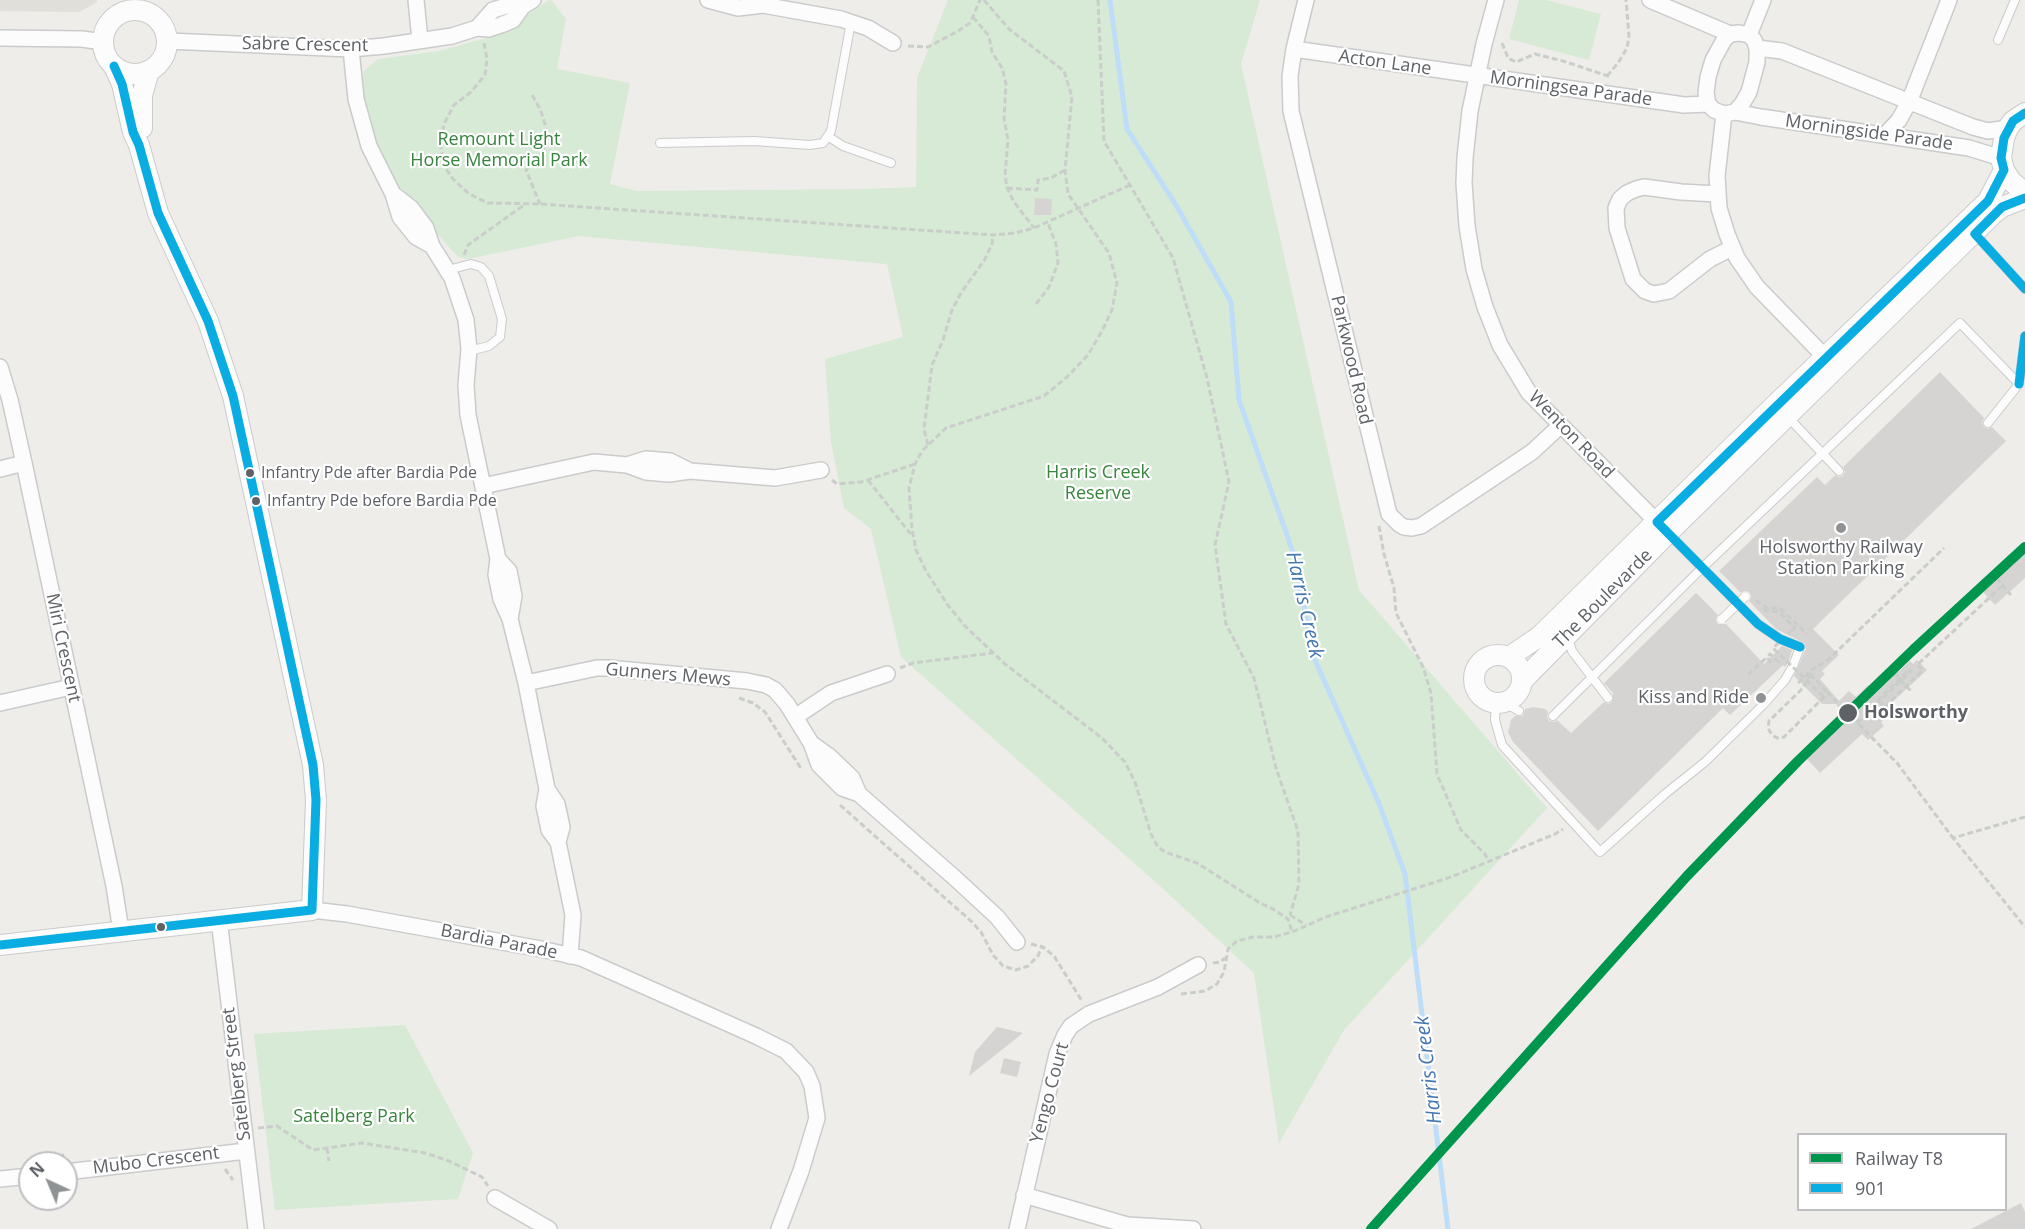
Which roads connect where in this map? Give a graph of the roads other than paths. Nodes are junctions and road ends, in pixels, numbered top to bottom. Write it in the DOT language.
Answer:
graph roads {
  1 [pos="416,0"];
  2 [pos="708,0"];
  3 [pos="1306,0"];
  4 [pos="1496,0"];
  5 [pos="1650,0"];
  6 [pos="1763,0"];
  7 [pos="1949,0"];
  8 [pos="2015,0"];
  9 [pos="528,3"];
  10 [pos="759,3"];
  11 [pos="132,5"];
  12 [pos="851,21"];
  13 [pos="1730,34"];
  14 [pos="0,38"];
  15 [pos="420,40"];
  16 [pos="1998,40"];
  17 [pos="168,41"];
  18 [pos="103,42"];
  19 [pos="1753,42"];
  20 [pos="893,43"];
  21 [pos="351,48"];
  22 [pos="1294,49"];
  23 [pos="114,66"];
  24 [pos="149,71"];
  25 [pos="1477,76"];
  26 [pos="1908,102"];
  27 [pos="1708,104"];
  28 [pos="2025,112"];
  29 [pos="1730,113"];
  30 [pos="2008,128"];
  31 [pos="1885,135"];
  32 [pos="829,137"];
  33 [pos="660,143"];
  34 [pos="139,146"];
  35 [pos="891,163"];
  36 [pos="2003,164"];
  37 [pos="2025,193"];
  38 [pos="1717,194"];
  39 [pos="2025,198"];
  40 [pos="1975,234"];
  41 [pos="1732,248"];
  42 [pos="456,268"];
  43 [pos="2025,289"];
  44 [pos="2025,336"];
  45 [pos="469,351"];
  46 [pos="1825,357"];
  47 [pos="0,367"];
  48 [pos="2019,384"];
  49 [pos="1782,410"];
  50 [pos="1988,423"];
  51 [pos="1560,426"];
  52 [pos="1822,454"];
  53 [pos="24,463"];
  54 [pos="0,469"];
  55 [pos="821,470"];
  56 [pos="1839,471"];
  57 [pos="483,486"];
  58 [pos="1663,528"];
  59 [pos="1702,568"];
  60 [pos="1745,597"];
  61 [pos="1722,619"];
  62 [pos="1566,635"];
  63 [pos="1509,657"];
  64 [pos="887,674"];
  65 [pos="1592,676"];
  66 [pos="1522,681"];
  67 [pos="526,683"];
  68 [pos="71,687"];
  69 [pos="1608,698"];
  70 [pos="0,703"];
  71 [pos="1506,705"];
  72 [pos="1553,716"];
  73 [pos="795,717"];
  74 [pos="312,910"];
  75 [pos="219,920"];
  76 [pos="122,931"];
  77 [pos="1017,942"];
  78 [pos="0,945"];
  79 [pos="570,956"];
  80 [pos="1198,964"];
  81 [pos="246,1151"];
  82 [pos="78,1171"];
  83 [pos="18,1177"];
  84 [pos="0,1179"];
  85 [pos="1024,1195"];
  86 [pos="495,1198"];
  87 [pos="256,1229"];
  88 [pos="549,1229"];
  89 [pos="779,1229"];
  90 [pos="1017,1229"];
  91 [pos="1193,1229"];
  1 -- 15 [label="street"];
  2 -- 10 [label="street"];
  3 -- 22 [label="street, Parkwood Road"];
  4 -- 25 [label="street, Morningsea Parade"];
  5 -- 13 [label="street"];
  6 -- 19 [label="street"];
  7 -- 26 [label="street"];
  8 -- 16 [label="lane"];
  9 -- 15 [label="street, Sabre Crescent"];
  10 -- 12 [label="street"];
  11 -- 17 [label="street"];
  11 -- 18 [label="street"];
  12 -- 20 [label="street"];
  12 -- 32 [label="lane"];
  13 -- 19 [label="street, Morningside Parade"];
  13 -- 27 [label="street"];
  14 -- 18 [label="street"];
  15 -- 21 [label="street, Sabre Crescent"];
  17 -- 21 [label="street, Sabre Crescent"];
  17 -- 24 [label="street"];
  18 -- 23 [label="street"];
  19 -- 26 [label="street, Morningside Parade"];
  19 -- 29 [label="street"];
  21 -- 42 [label="street"];
  22 -- 25 [label="street, Acton Lane"];
  22 -- 51 [label="street, Parkwood Road"];
  23 -- 24 [label="street"];
  23 -- 34 [label="street"];
  24 -- 34 [label="street"];
  25 -- 27 [label="street, Morningsea Parade"];
  25 -- 51 [label="street, Wenton Road"];
  26 -- 30 [label="street, Morningside Parade"];
  26 -- 31 [label="street"];
  27 -- 29 [label="street"];
  28 -- 30 [label="street"];
  29 -- 31 [label="street, Morningside Parade"];
  29 -- 38 [label="street"];
  30 -- 36 [label="street, The Boulevarde"];
  31 -- 36 [label="street, Morningside Parade"];
  32 -- 33 [label="lane"];
  32 -- 35 [label="lane"];
  34 -- 74 [label="street"];
  36 -- 37 [label="street"];
  36 -- 46 [label="street, The Boulevarde"];
  38 -- 41 [label="street"];
  38 -- 41 [label="street"];
  39 -- 40 [label="street, The Boulevarde"];
  40 -- 43 [label="lane"];
  40 -- 49 [label="street, The Boulevarde"];
  41 -- 46 [label="street"];
  42 -- 45 [label="street"];
  42 -- 45 [label="lane"];
  44 -- 48 [label="lane"];
  45 -- 57 [label="street"];
  46 -- 49 [label="street, The Boulevarde"];
  47 -- 53 [label="street, Miri Crescent"];
  48 -- 50 [label="lane"];
  48 -- 52 [label="lane"];
  49 -- 52 [label="lane"];
  49 -- 58 [label="street, The Boulevarde"];
  51 -- 58 [label="street, Wenton Road"];
  52 -- 56 [label="lane"];
  52 -- 59 [label="lane"];
  53 -- 54 [label="street"];
  53 -- 68 [label="street, Miri Crescent"];
  55 -- 57 [label="street"];
  57 -- 67 [label="street"];
  58 -- 59 [label="lane"];
  58 -- 62 [label="street, The Boulevarde"];
  58 -- 63 [label="street, The Boulevarde"];
  59 -- 65 [label="lane"];
  59 -- 71 [label="lane"];
  60 -- 61 [label="lane, bridge"];
  62 -- 65 [label="lane"];
  62 -- 66 [label="street, The Boulevarde"];
  63 -- 66 [label="street"];
  63 -- 71 [label="street"];
  64 -- 73 [label="street"];
  65 -- 69 [label="lane"];
  65 -- 72 [label="lane"];
  66 -- 71 [label="street"];
  67 -- 73 [label="street, Gunners Mews"];
  67 -- 79 [label="street"];
  68 -- 70 [label="street"];
  68 -- 76 [label="street, Miri Crescent"];
  73 -- 77 [label="street, Gunners Mews"];
  74 -- 75 [label="street, Bardia Parade"];
  74 -- 79 [label="street, Bardia Parade"];
  75 -- 76 [label="street, Bardia Parade"];
  75 -- 81 [label="street, Satelberg Street"];
  76 -- 78 [label="street, Bardia Parade"];
  79 -- 89 [label="street, Bardia Parade"];
  80 -- 85 [label="street, Yengo Court"];
  81 -- 82 [label="street, Mubo Crescent"];
  81 -- 87 [label="street, Satelberg Street"];
  83 -- 84 [label="street"];
  85 -- 90 [label="street, Yengo Court"];
  85 -- 91 [label="street"];
  86 -- 88 [label="street"];
}
